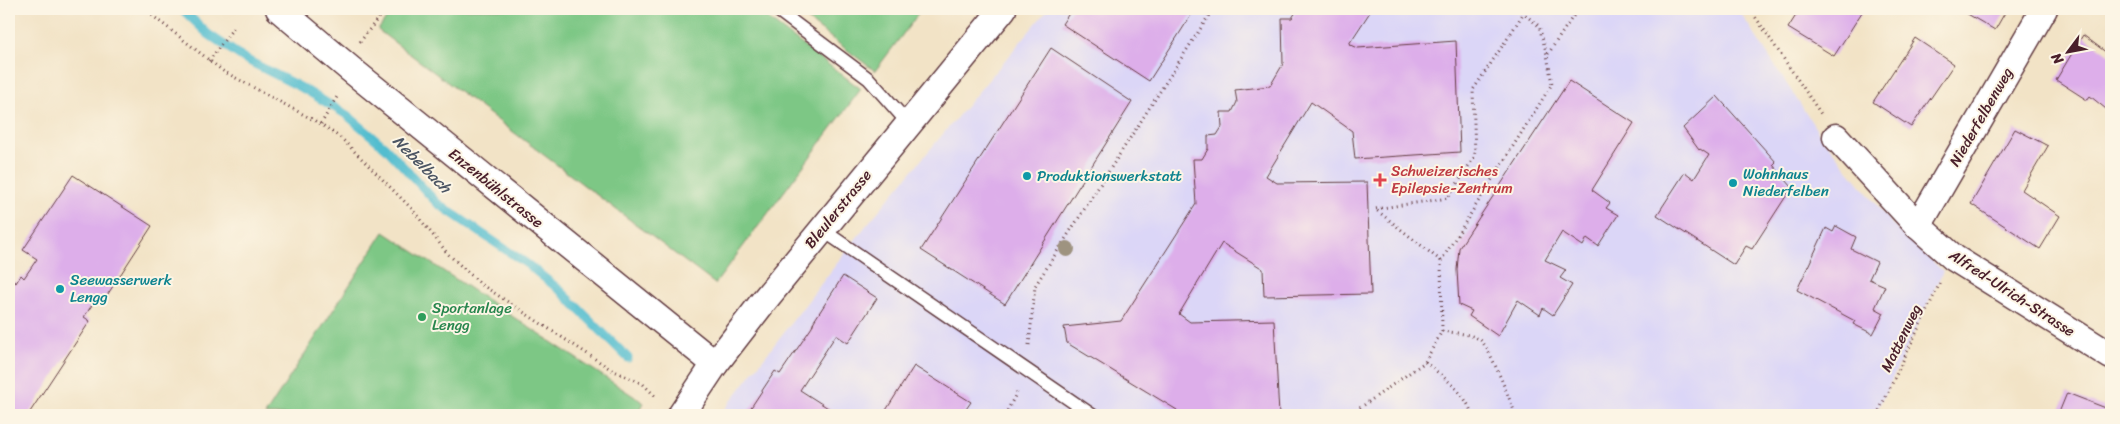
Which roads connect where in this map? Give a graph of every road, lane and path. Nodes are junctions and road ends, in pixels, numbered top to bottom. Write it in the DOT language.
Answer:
graph roads {
  1 [pos="144,9"];
  2 [pos="279,9"];
  3 [pos="385,9"];
  4 [pos="776,9"];
  5 [pos="1003,9"];
  6 [pos="1213,9"];
  7 [pos="1518,9"];
  8 [pos="1526,9"];
  9 [pos="1578,9"];
  10 [pos="1750,9"];
  11 [pos="2044,9"];
  12 [pos="234,27"];
  13 [pos="357,45"];
  14 [pos="1547,55"];
  15 [pos="210,61"];
  16 [pos="340,93"];
  17 [pos="908,123"];
  18 [pos="321,124"];
  19 [pos="1836,137"];
  20 [pos="1918,226"];
  21 [pos="822,229"];
  22 [pos="1441,261"];
  23 [pos="1942,279"];
  24 [pos="1442,331"];
  25 [pos="2111,356"];
  26 [pos="1425,362"];
  27 [pos="715,364"];
  28 [pos="1027,368"];
  29 [pos="656,397"];
  30 [pos="681,415"];
  31 [pos="1005,415"];
  32 [pos="1092,415"];
  33 [pos="1353,415"];
  34 [pos="1472,415"];
  35 [pos="1516,415"];
  36 [pos="1877,415"];
  1 -- 15 [label="path"];
  2 -- 27 [label="street, Enzenbühlstrasse"];
  3 -- 13 [label="path"];
  4 -- 17 [label="lane"];
  5 -- 17 [label="street, Bleulerstrasse"];
  6 -- 28 [label="path"];
  7 -- 14 [label="path"];
  8 -- 22 [label="path, bridge"];
  9 -- 14 [label="path"];
  10 -- 19 [label="path"];
  11 -- 20 [label="street, Niederfelbenweg"];
  12 -- 15 [label="path"];
  14 -- 22 [label="path"];
  15 -- 18 [label="path"];
  16 -- 18 [label="path"];
  17 -- 21 [label="street, Bleulerstrasse"];
  18 -- 29 [label="path"];
  19 -- 20 [label="street, Alfred-Ulrich-Strasse"];
  20 -- 25 [label="street, Alfred-Ulrich-Strasse"];
  21 -- 27 [label="street, Bleulerstrasse"];
  21 -- 28 [label="lane"];
  22 -- 24 [label="path"];
  23 -- 36 [label="path, Mattenweg"];
  24 -- 26 [label="path"];
  24 -- 35 [label="path"];
  26 -- 33 [label="path"];
  26 -- 34 [label="path"];
  27 -- 30 [label="street, Bleulerstrasse"];
  28 -- 31 [label="path"];
  28 -- 32 [label="lane"];
}
